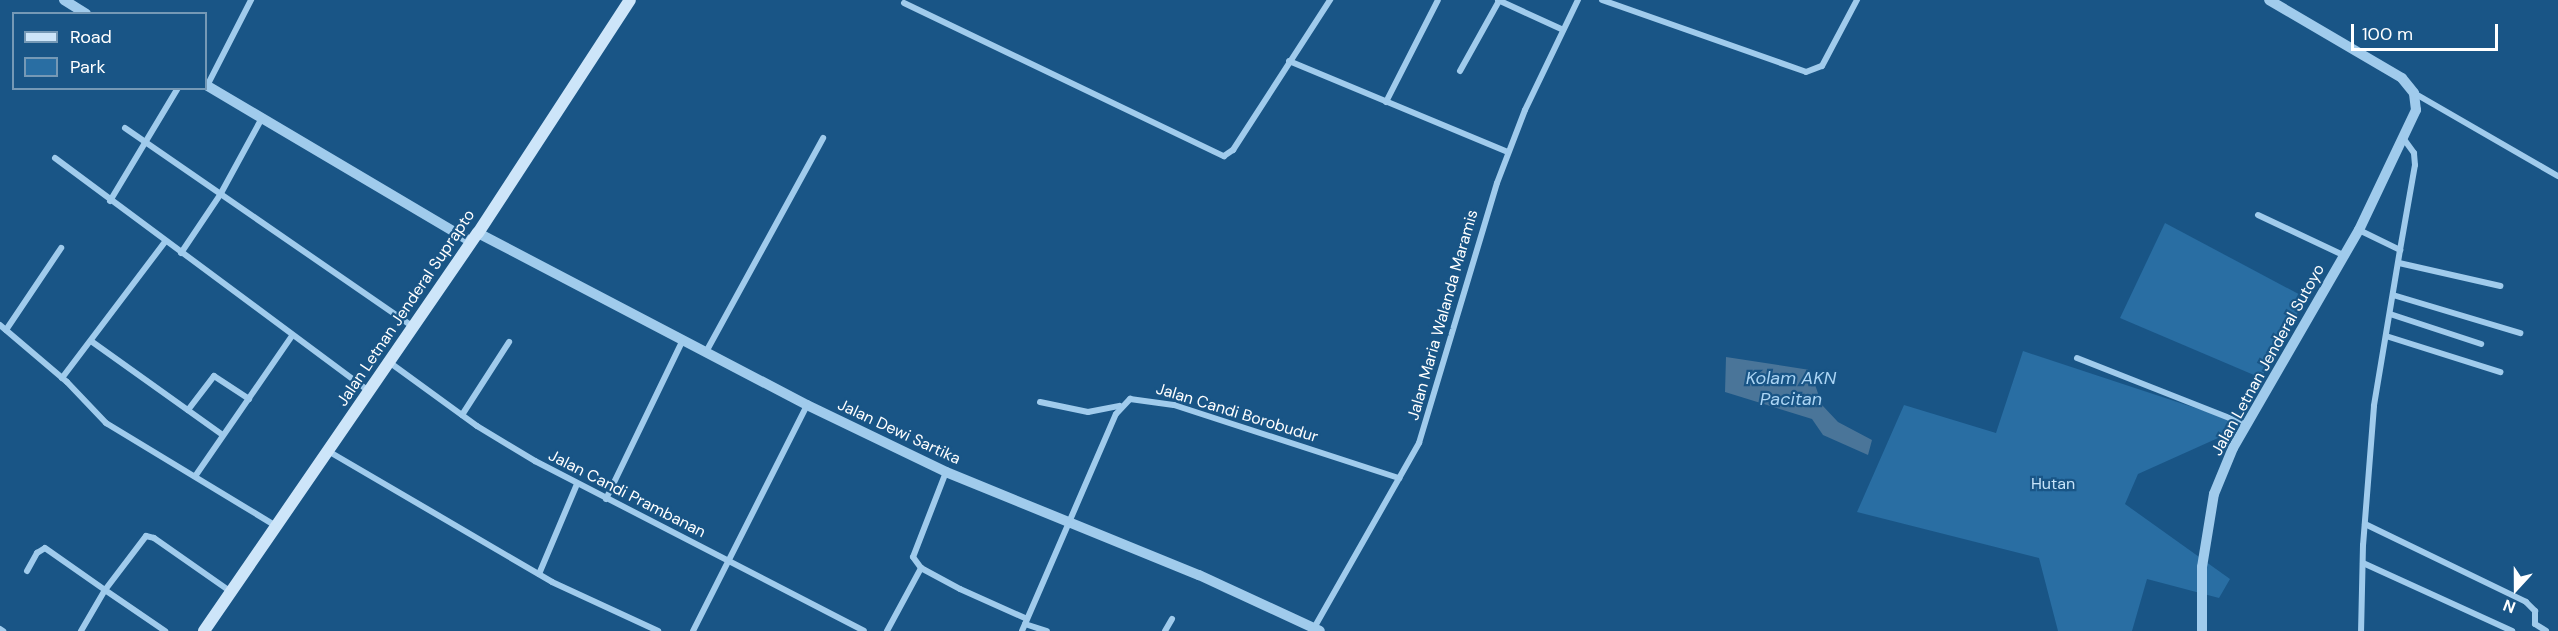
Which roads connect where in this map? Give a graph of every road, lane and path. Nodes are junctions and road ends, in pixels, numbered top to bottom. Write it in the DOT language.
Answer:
graph roads {
  1 [pos="64,0"];
  2 [pos="251,0"];
  3 [pos="630,0"];
  4 [pos="1330,0"];
  5 [pos="1438,0"];
  6 [pos="1499,0"];
  7 [pos="1578,0"];
  8 [pos="1602,0"];
  9 [pos="1857,0"];
  10 [pos="2269,0"];
  11 [pos="902,1"];
  12 [pos="83,12"];
  13 [pos="1562,29"];
  14 [pos="1289,61"];
  15 [pos="1460,71"];
  16 [pos="207,83"];
  17 [pos="207,86"];
  18 [pos="177,90"];
  19 [pos="2414,93"];
  20 [pos="1386,102"];
  21 [pos="263,117"];
  22 [pos="125,128"];
  23 [pos="823,138"];
  24 [pos="2404,139"];
  25 [pos="147,144"];
  26 [pos="1508,152"];
  27 [pos="56,158"];
  28 [pos="2558,176"];
  29 [pos="220,195"];
  30 [pos="110,201"];
  31 [pos="2258,215"];
  32 [pos="2359,230"];
  33 [pos="475,237"];
  34 [pos="165,242"];
  35 [pos="61,248"];
  36 [pos="2400,250"];
  37 [pos="181,254"];
  38 [pos="2343,255"];
  39 [pos="2399,263"];
  40 [pos="2500,286"];
  41 [pos="2393,295"];
  42 [pos="2390,314"];
  43 [pos="3,327"];
  44 [pos="414,327"];
  45 [pos="2520,333"];
  46 [pos="292,336"];
  47 [pos="2386,336"];
  48 [pos="91,340"];
  49 [pos="683,340"];
  50 [pos="509,342"];
  51 [pos="2481,344"];
  52 [pos="706,352"];
  53 [pos="2077,358"];
  54 [pos="389,362"];
  55 [pos="2500,372"];
  56 [pos="62,378"];
  57 [pos="362,386"];
  58 [pos="249,399"];
  59 [pos="1040,402"];
  60 [pos="807,405"];
  61 [pos="1119,406"];
  62 [pos="188,410"];
  63 [pos="462,415"];
  64 [pos="2247,425"];
  65 [pos="223,435"];
  66 [pos="328,451"];
  67 [pos="946,472"];
  68 [pos="196,475"];
  69 [pos="1399,478"];
  70 [pos="577,484"];
  71 [pos="606,499"];
  72 [pos="1070,521"];
  73 [pos="2365,524"];
  74 [pos="276,526"];
  75 [pos="729,562"];
  76 [pos="2363,563"];
  77 [pos="921,568"];
  78 [pos="27,571"];
  79 [pos="539,574"];
  80 [pos="105,590"];
  81 [pos="231,592"];
  82 [pos="1172,619"];
  83 [pos="2535,624"];
  84 [pos="1024,625"];
  85 [pos="1317,630"];
  86 [pos="81,631"];
  87 [pos="165,631"];
  88 [pos="204,631"];
  89 [pos="658,631"];
  90 [pos="693,631"];
  91 [pos="864,631"];
  92 [pos="887,631"];
  93 [pos="1047,631"];
  94 [pos="1165,631"];
  95 [pos="2202,631"];
  96 [pos="2361,631"];
  97 [pos="2512,631"];
  98 [pos="2531,631"];
  99 [pos="2546,631"];
  1 -- 12 [label="street"];
  2 -- 16 [label="street"];
  3 -- 33 [label="main road, Jalan Letnan Jenderal Suprapto"];
  4 -- 14 [label="street"];
  5 -- 20 [label="street"];
  6 -- 13 [label="street"];
  6 -- 15 [label="street"];
  7 -- 13 [label="street, Jalan Maria Walanda Maramis"];
  8 -- 9 [label="street"];
  10 -- 19 [label="street"];
  11 -- 14 [label="street"];
  13 -- 26 [label="street, Jalan Maria Walanda Maramis"];
  14 -- 20 [label="street"];
  17 -- 21 [label="street, Jalan Dewi Sartika"];
  18 -- 25 [label="street"];
  19 -- 24 [label="street, Jalan Letnan Jenderal Sutoyo"];
  19 -- 28 [label="street"];
  20 -- 26 [label="street"];
  21 -- 29 [label="street"];
  21 -- 33 [label="street, Jalan Dewi Sartika"];
  22 -- 25 [label="street"];
  23 -- 52 [label="street"];
  24 -- 32 [label="street, Jalan Letnan Jenderal Sutoyo"];
  24 -- 36 [label="street"];
  25 -- 29 [label="street"];
  25 -- 30 [label="street"];
  26 -- 69 [label="street, Jalan Maria Walanda Maramis"];
  27 -- 30 [label="street"];
  29 -- 37 [label="street"];
  29 -- 44 [label="street"];
  30 -- 34 [label="street"];
  31 -- 38 [label="street"];
  32 -- 36 [label="street"];
  32 -- 38 [label="street, Jalan Letnan Jenderal Sutoyo"];
  33 -- 44 [label="main road, Jalan Letnan Jenderal Suprapto"];
  33 -- 49 [label="street, Jalan Dewi Sartika"];
  34 -- 37 [label="street"];
  34 -- 48 [label="street"];
  35 -- 43 [label="street"];
  36 -- 39 [label="street"];
  37 -- 46 [label="street"];
  38 -- 64 [label="street, Jalan Letnan Jenderal Sutoyo"];
  39 -- 40 [label="street"];
  39 -- 41 [label="street"];
  41 -- 42 [label="street"];
  41 -- 45 [label="street"];
  42 -- 47 [label="street"];
  42 -- 51 [label="street"];
  43 -- 56 [label="street"];
  44 -- 54 [label="main road, Jalan Letnan Jenderal Suprapto"];
  46 -- 57 [label="street"];
  46 -- 58 [label="street"];
  47 -- 55 [label="street"];
  47 -- 73 [label="street"];
  48 -- 56 [label="street"];
  48 -- 62 [label="street"];
  49 -- 52 [label="street, Jalan Dewi Sartika"];
  49 -- 71 [label="street"];
  50 -- 63 [label="street"];
  52 -- 60 [label="street, Jalan Dewi Sartika"];
  53 -- 64 [label="street"];
  54 -- 57 [label="main road, Jalan Letnan Jenderal Suprapto"];
  54 -- 63 [label="street, Jalan Candi Prambanan"];
  56 -- 68 [label="street"];
  57 -- 66 [label="main road, Jalan Letnan Jenderal Suprapto"];
  58 -- 62 [label="street"];
  58 -- 65 [label="street"];
  59 -- 61 [label="street, Jalan Candi Borobudur"];
  60 -- 67 [label="street, Jalan Dewi Sartika"];
  60 -- 75 [label="street"];
  61 -- 69 [label="street, Jalan Candi Borobudur"];
  61 -- 72 [label="street"];
  62 -- 65 [label="street"];
  63 -- 70 [label="street, Jalan Candi Prambanan"];
  64 -- 95 [label="street, Jalan Letnan Jenderal Sutoyo"];
  65 -- 68 [label="street"];
  66 -- 74 [label="main road, Jalan Letnan Jenderal Suprapto"];
  66 -- 79 [label="street"];
  67 -- 72 [label="street, Jalan Dewi Sartika"];
  67 -- 77 [label="street"];
  68 -- 74 [label="street"];
  69 -- 85 [label="street, Jalan Maria Walanda Maramis"];
  70 -- 71 [label="street, Jalan Candi Prambanan"];
  70 -- 79 [label="street"];
  71 -- 75 [label="street, Jalan Candi Prambanan"];
  72 -- 84 [label="street"];
  72 -- 85 [label="street, Jalan Dewi Sartika"];
  73 -- 76 [label="street"];
  73 -- 83 [label="street"];
  74 -- 81 [label="main road, Jalan Letnan Jenderal Suprapto"];
  75 -- 90 [label="street"];
  75 -- 91 [label="street, Jalan Candi Prambanan"];
  76 -- 96 [label="street"];
  76 -- 97 [label="street"];
  77 -- 84 [label="street"];
  77 -- 92 [label="street"];
  78 -- 80 [label="street"];
  79 -- 89 [label="street"];
  80 -- 81 [label="street"];
  80 -- 86 [label="street"];
  80 -- 87 [label="street"];
  81 -- 88 [label="main road, Jalan Letnan Jenderal Suprapto"];
  82 -- 94 [label="street"];
  83 -- 98 [label="street"];
  83 -- 99 [label="street"];
  84 -- 93 [label="street"];
}
